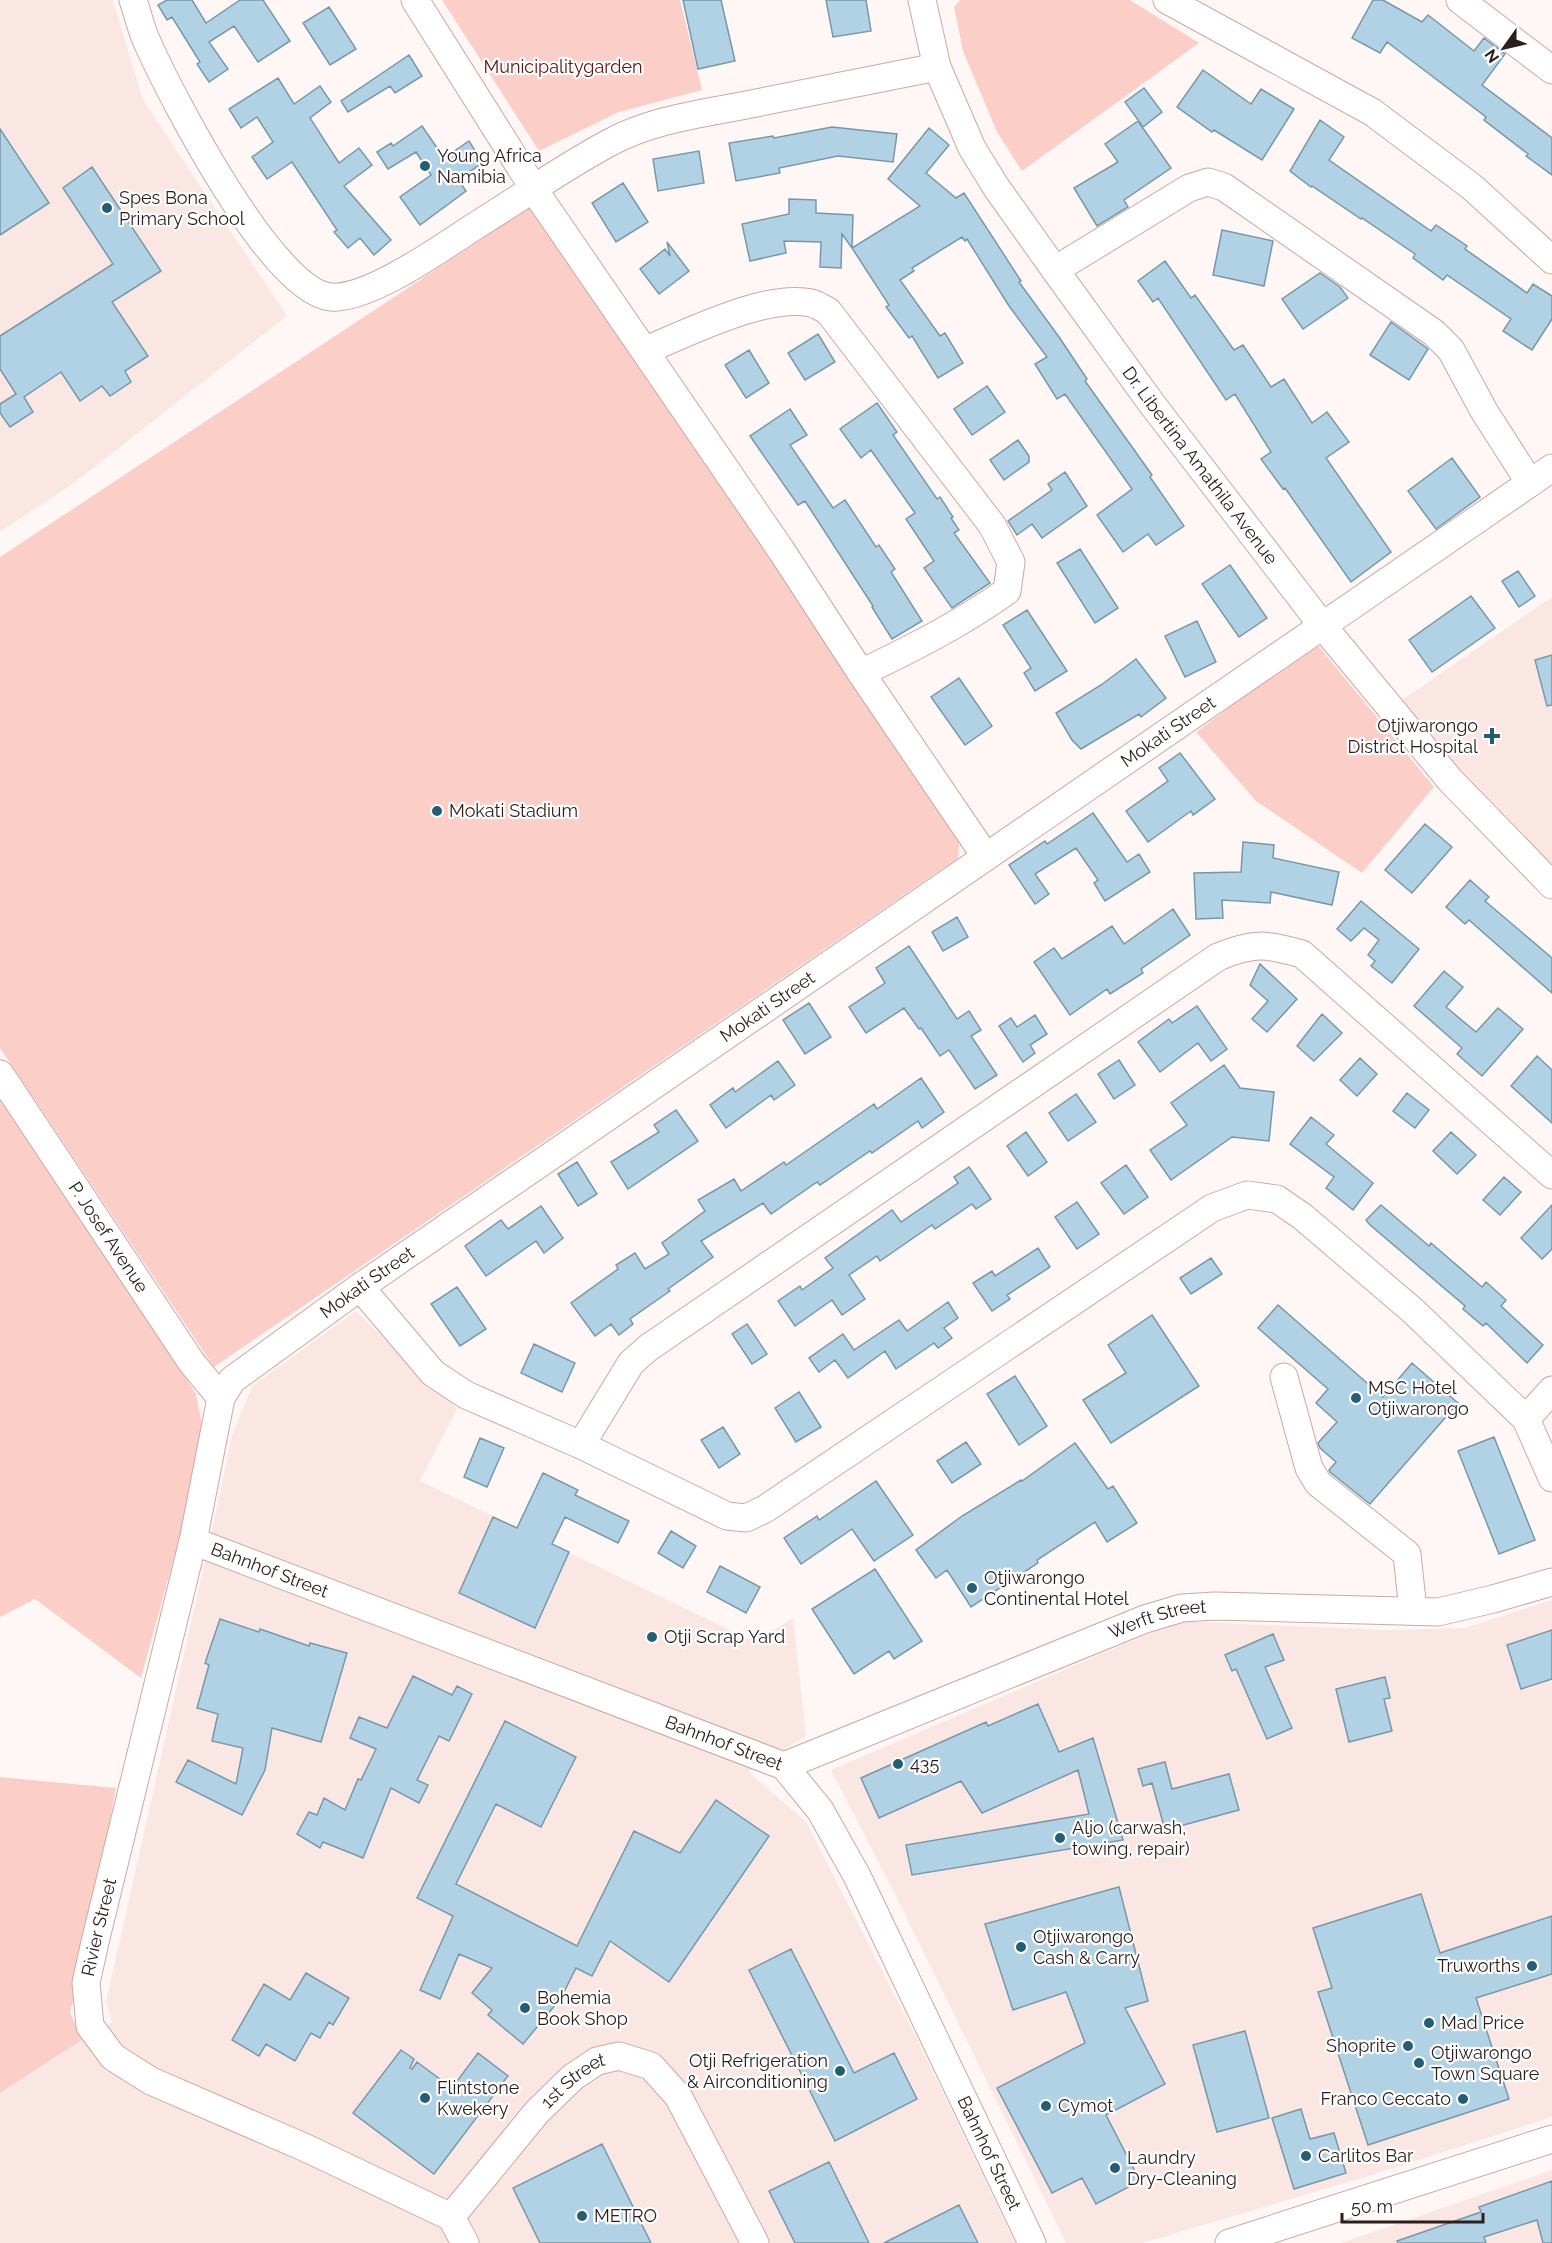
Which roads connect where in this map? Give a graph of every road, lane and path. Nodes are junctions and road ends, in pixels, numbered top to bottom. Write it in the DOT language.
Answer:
graph roads {
  1 [pos="133,0"];
  2 [pos="415,0"];
  3 [pos="922,0"];
  4 [pos="1460,0"];
  5 [pos="1173,2"];
  6 [pos="937,67"];
  7 [pos="1552,70"];
  8 [pos="534,189"];
  9 [pos="1552,260"];
  10 [pos="1054,270"];
  11 [pos="646,350"];
  12 [pos="1541,476"];
  13 [pos="1322,625"];
  14 [pos="861,673"];
  15 [pos="986,857"];
  16 [pos="1552,885"];
  17 [pos="0,1074"];
  18 [pos="1552,1174"];
  19 [pos="360,1287"];
  20 [pos="1284,1377"];
  21 [pos="1552,1390"];
  22 [pos="221,1398"];
  23 [pos="1526,1419"];
  24 [pos="581,1445"];
  25 [pos="1552,1478"];
  26 [pos="194,1541"];
  27 [pos="1552,1582"];
  28 [pos="1413,1611"];
  29 [pos="784,1766"];
  30 [pos="1552,2139"];
  31 [pos="452,2217"];
  32 [pos="465,2243"];
  33 [pos="755,2243"];
  34 [pos="1032,2243"];
  35 [pos="1229,2243"];
  1 -- 8 [label="street"];
  2 -- 8 [label="street"];
  3 -- 6 [label="street, Dr. Libertina Amathila Avenue"];
  4 -- 7 [label="street"];
  5 -- 9 [label="street"];
  6 -- 8 [label="street"];
  6 -- 10 [label="street, Dr. Libertina Amathila Avenue"];
  8 -- 11 [label="street"];
  10 -- 12 [label="street"];
  10 -- 13 [label="street, Dr. Libertina Amathila Avenue"];
  11 -- 14 [label="street"];
  11 -- 14 [label="street"];
  12 -- 13 [label="street, Mokati Street"];
  13 -- 15 [label="street, Mokati Street"];
  13 -- 16 [label="street, Dr. Libertina Amathila Avenue"];
  14 -- 15 [label="street"];
  15 -- 19 [label="street, Mokati Street"];
  17 -- 22 [label="street, P. Josef Avenue"];
  18 -- 24 [label="street"];
  19 -- 22 [label="street, Mokati Street"];
  19 -- 24 [label="street"];
  20 -- 28 [label="street"];
  21 -- 23 [label="street"];
  22 -- 26 [label="street, Rivier Street"];
  23 -- 24 [label="street"];
  23 -- 25 [label="street"];
  26 -- 29 [label="street, Bahnhof Street"];
  26 -- 31 [label="street, Rivier Street"];
  27 -- 28 [label="street, Werft Street"];
  28 -- 29 [label="street, Werft Street"];
  29 -- 34 [label="street, Bahnhof Street"];
  30 -- 35 [label="street"];
  31 -- 32 [label="street"];
  31 -- 33 [label="street, 1st Street"];
}
